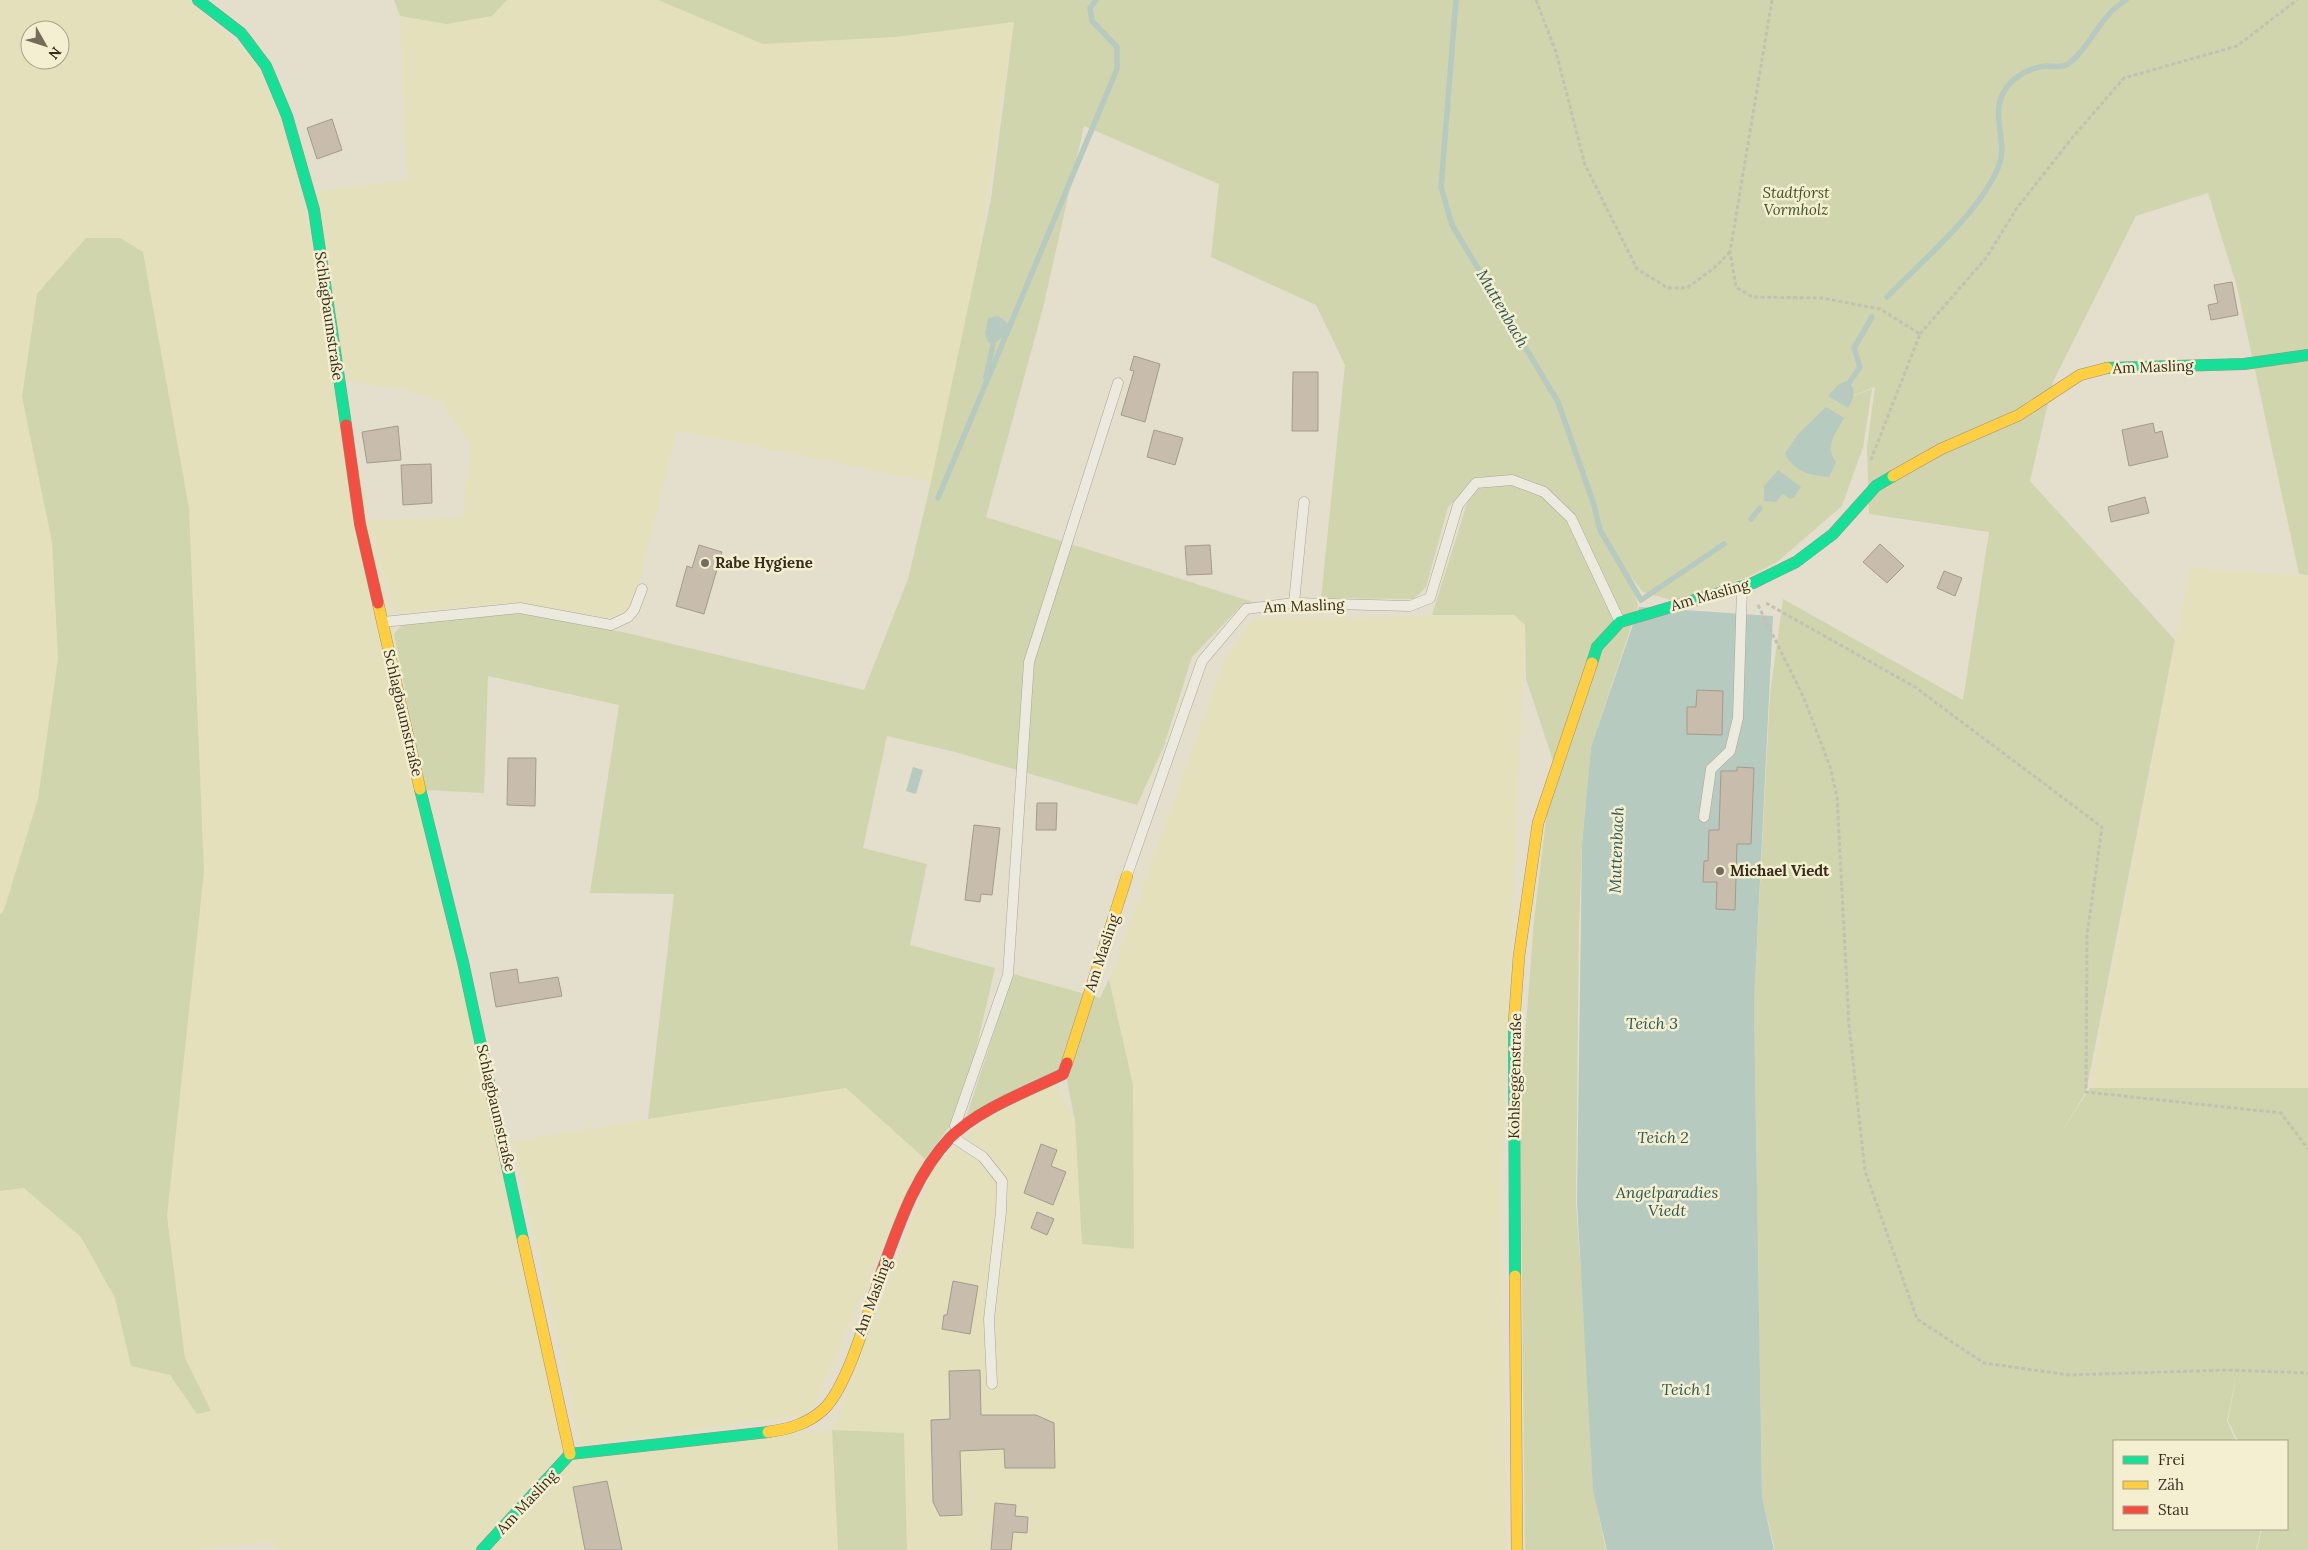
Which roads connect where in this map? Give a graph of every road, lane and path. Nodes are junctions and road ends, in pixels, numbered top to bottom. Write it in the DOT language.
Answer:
graph roads {
  1 [pos="198,0"];
  2 [pos="1536,0"];
  3 [pos="1772,0"];
  4 [pos="2297,0"];
  5 [pos="1730,252"];
  6 [pos="1920,334"];
  7 [pos="2308,355"];
  8 [pos="1118,383"];
  9 [pos="1867,470"];
  10 [pos="1304,502"];
  11 [pos="1742,586"];
  12 [pos="642,589"];
  13 [pos="1754,596"];
  14 [pos="1762,600"];
  15 [pos="1294,603"];
  16 [pos="382,622"];
  17 [pos="1620,622"];
  18 [pos="1704,817"];
  19 [pos="1127,876"];
  20 [pos="951,1137"];
  21 [pos="2308,1149"];
  22 [pos="2308,1373"];
  23 [pos="992,1384"];
  24 [pos="570,1454"];
  25 [pos="482,1550"];
  26 [pos="1517,1550"];
  1 -- 16 [label="street, Schlagbaumstraße"];
  2 -- 5 [label="path"];
  3 -- 5 [label="path"];
  4 -- 6 [label="path"];
  5 -- 6 [label="path"];
  6 -- 9 [label="path"];
  7 -- 11 [label="street, Am Masling"];
  8 -- 20 [label="lane"];
  10 -- 15 [label="lane"];
  11 -- 17 [label="street, Am Masling"];
  11 -- 18 [label="lane"];
  12 -- 16 [label="lane"];
  13 -- 22 [label="path"];
  14 -- 21 [label="path"];
  15 -- 17 [label="lane, Am Masling"];
  15 -- 19 [label="lane, Am Masling"];
  16 -- 24 [label="street, Schlagbaumstraße"];
  17 -- 26 [label="street, Kohlseggenstraße"];
  19 -- 20 [label="street, Am Masling"];
  20 -- 23 [label="lane"];
  20 -- 24 [label="street, Am Masling"];
  24 -- 25 [label="street, Am Masling"];
}
